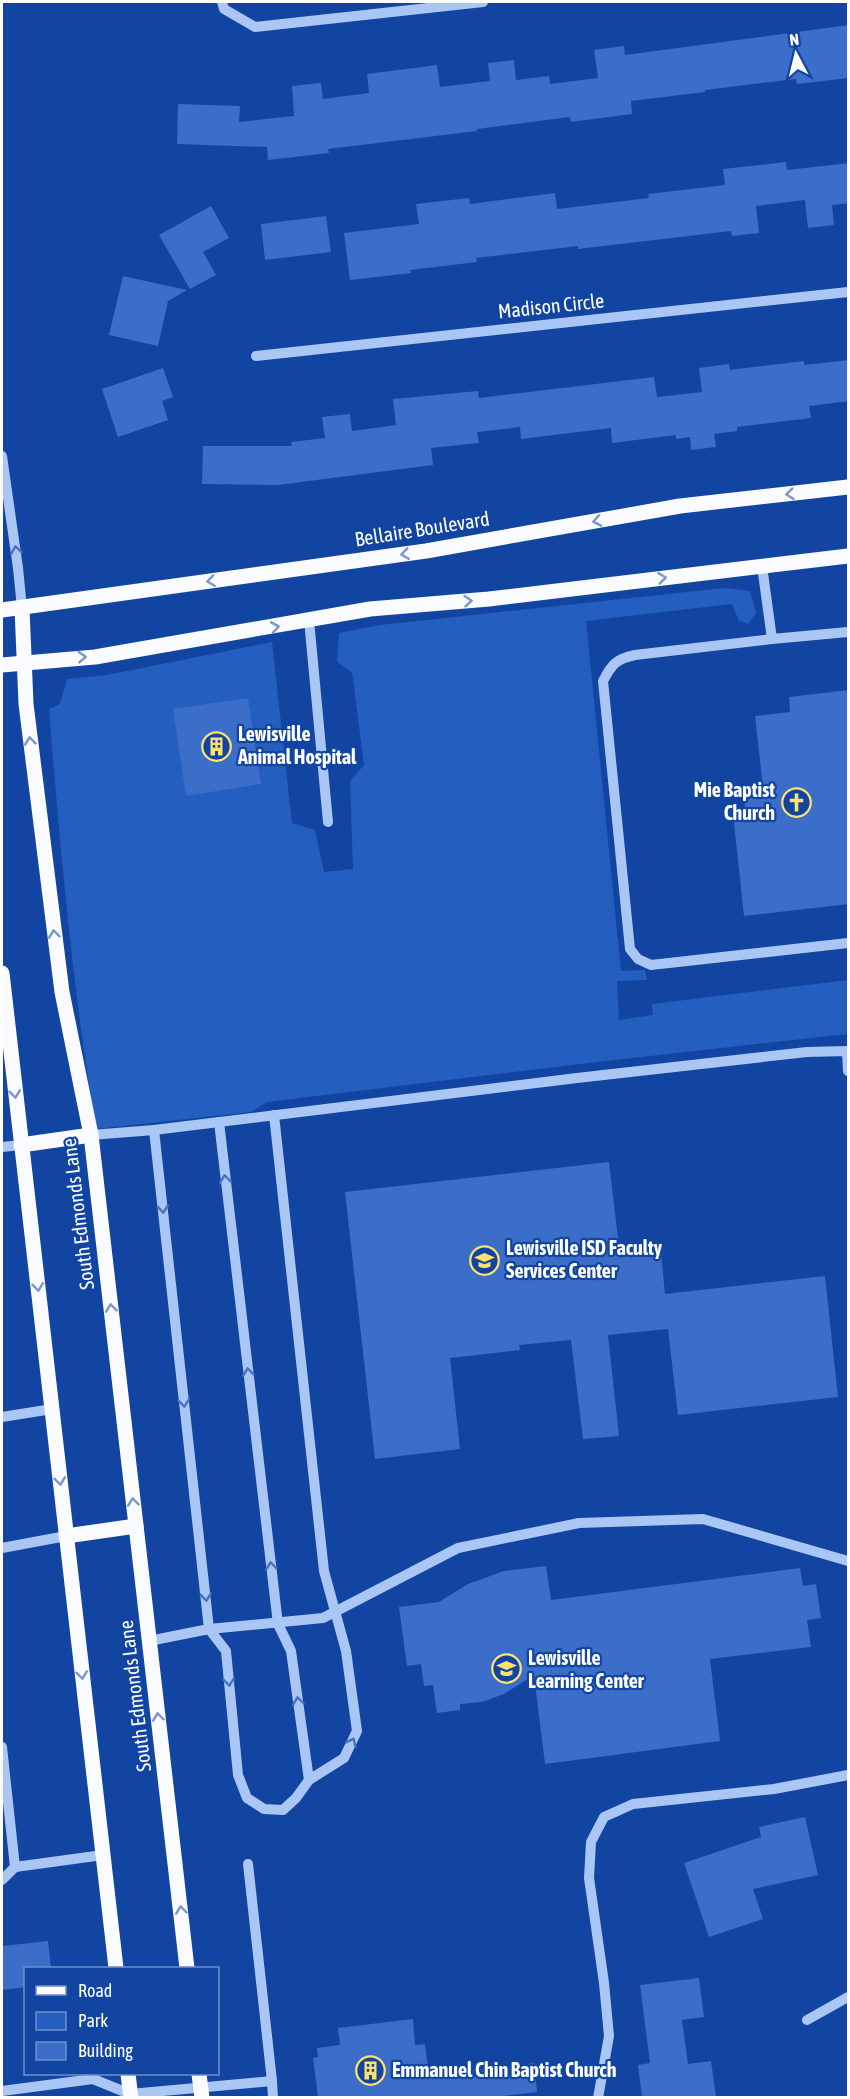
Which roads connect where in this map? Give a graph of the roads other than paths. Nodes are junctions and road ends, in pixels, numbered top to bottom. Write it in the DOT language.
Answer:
graph roads {
  1 [pos="222,2"];
  2 [pos="483,2"];
  3 [pos="849,292"];
  4 [pos="256,356"];
  5 [pos="2,456"];
  6 [pos="849,487"];
  7 [pos="849,556"];
  8 [pos="762,566"];
  9 [pos="22,608"];
  10 [pos="2,610"];
  11 [pos="309,620"];
  12 [pos="849,632"];
  13 [pos="772,639"];
  14 [pos="24,663"];
  15 [pos="2,665"];
  16 [pos="328,822"];
  17 [pos="849,943"];
  18 [pos="2,973"];
  19 [pos="849,1071"];
  20 [pos="274,1115"];
  21 [pos="219,1122"];
  22 [pos="154,1130"];
  23 [pos="91,1135"];
  24 [pos="21,1145"];
  25 [pos="2,1147"];
  26 [pos="52,1409"];
  27 [pos="2,1417"];
  28 [pos="136,1526"];
  29 [pos="66,1536"];
  30 [pos="2,1548"];
  31 [pos="849,1561"];
  32 [pos="336,1612"];
  33 [pos="278,1624"];
  34 [pos="210,1629"];
  35 [pos="149,1641"];
  36 [pos="2,1747"];
  37 [pos="849,1775"];
  38 [pos="309,1780"];
  39 [pos="103,1855"];
  40 [pos="248,1864"];
  41 [pos="15,1867"];
  42 [pos="2,1880"];
  43 [pos="116,1967"];
  44 [pos="187,1967"];
  45 [pos="849,1997"];
  46 [pos="807,2020"];
  47 [pos="128,2075"];
  48 [pos="272,2081"];
  49 [pos="201,2086"];
  50 [pos="2,2091"];
  51 [pos="129,2096"];
  52 [pos="273,2097"];
  53 [pos="598,2097"];
  1 -- 2 [label="street"];
  3 -- 4 [label="street, Madison Circle"];
  9 -- 5 [label="street, South Edmonds Lane, one-way"];
  6 -- 9 [label="main road, Bellaire Boulevard, one-way"];
  7 -- 8 [label="main road"];
  11 -- 8 [label="main road, one-way"];
  8 -- 13 [label="street"];
  9 -- 10 [label="main road, Bellaire Boulevard"];
  9 -- 14 [label="main road, South Edmonds Lane"];
  14 -- 11 [label="main road, one-way"];
  11 -- 16 [label="street"];
  12 -- 13 [label="street"];
  13 -- 17 [label="street"];
  14 -- 15 [label="main road"];
  23 -- 14 [label="main road, South Edmonds Lane, one-way"];
  18 -- 24 [label="main road, one-way"];
  19 -- 20 [label="street"];
  20 -- 21 [label="street"];
  20 -- 32 [label="street"];
  21 -- 22 [label="street"];
  33 -- 21 [label="street, one-way"];
  22 -- 23 [label="street"];
  22 -- 34 [label="street, one-way"];
  23 -- 24 [label="main road"];
  28 -- 23 [label="main road, South Edmonds Lane, one-way"];
  24 -- 25 [label="street"];
  24 -- 26 [label="main road, one-way"];
  26 -- 27 [label="street"];
  26 -- 29 [label="main road, one-way"];
  28 -- 29 [label="main road"];
  28 -- 35 [label="main road, South Edmonds Lane"];
  29 -- 30 [label="street"];
  29 -- 39 [label="main road, one-way"];
  31 -- 32 [label="street"];
  32 -- 33 [label="street"];
  38 -- 32 [label="street, one-way"];
  33 -- 34 [label="street"];
  38 -- 33 [label="street, one-way"];
  34 -- 35 [label="street"];
  34 -- 38 [label="street, one-way"];
  44 -- 35 [label="main road, South Edmonds Lane, one-way"];
  36 -- 41 [label="street"];
  37 -- 53 [label="street"];
  39 -- 41 [label="street"];
  39 -- 43 [label="main road"];
  40 -- 48 [label="street"];
  41 -- 42 [label="street"];
  45 -- 46 [label="street"];
  47 -- 51 [label="main road"];
  48 -- 49 [label="street"];
  48 -- 52 [label="street"];
  49 -- 51 [label="street"];
  50 -- 51 [label="street"];
}
